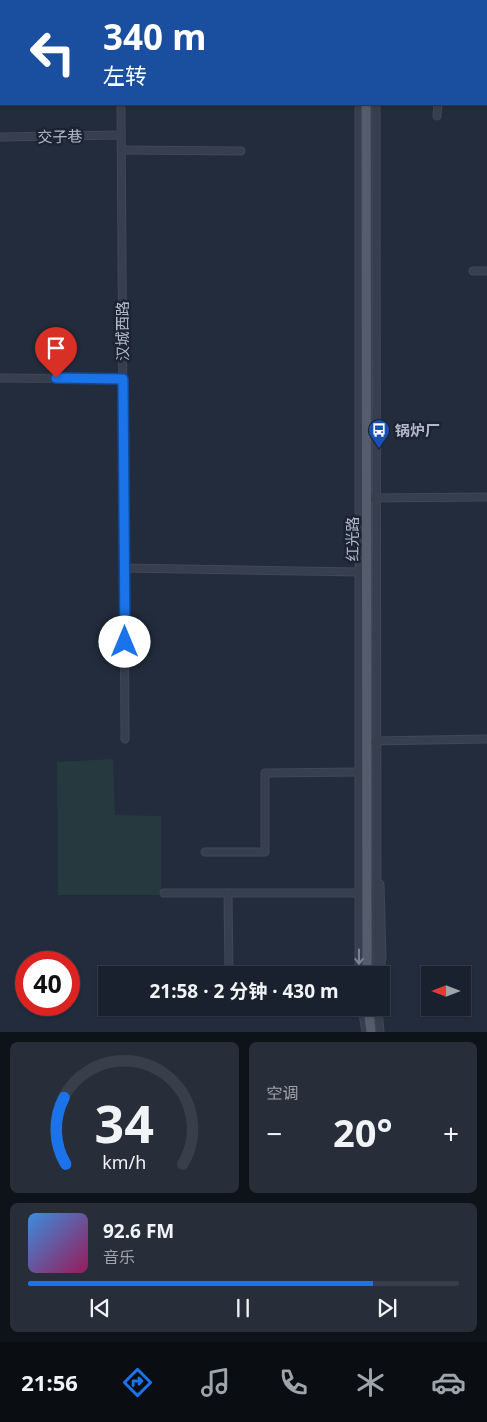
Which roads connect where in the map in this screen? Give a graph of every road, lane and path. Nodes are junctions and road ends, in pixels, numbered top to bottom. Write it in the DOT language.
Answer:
graph roads {
  1 [pos="121,105"];
  2 [pos="360,105"];
  3 [pos="366,105"];
  4 [pos="371,105"];
  5 [pos="376,105"];
  6 [pos="438,105"];
  7 [pos="438,116"];
  8 [pos="121,136"];
  9 [pos="0,137"];
  10 [pos="121,150"];
  11 [pos="241,151"];
  12 [pos="473,272"];
  13 [pos="487,272"];
  14 [pos="0,378"];
  15 [pos="123,379"];
  16 [pos="487,497"];
  17 [pos="373,498"];
  18 [pos="124,568"];
  19 [pos="360,572"];
  20 [pos="126,739"];
  21 [pos="487,739"];
  22 [pos="374,740"];
  23 [pos="360,772"];
  24 [pos="204,852"];
  25 [pos="376,862"];
  26 [pos="366,888"];
  27 [pos="164,893"];
  28 [pos="228,893"];
  29 [pos="376,930"];
  30 [pos="382,958"];
  31 [pos="229,966"];
  32 [pos="359,966"];
  33 [pos="367,966"];
  34 [pos="370,966"];
  35 [pos="377,966"];
  36 [pos="382,966"];
  37 [pos="363,1016"];
  38 [pos="369,1016"];
  39 [pos="374,1016"];
  40 [pos="380,1016"];
  41 [pos="366,1032"];
  42 [pos="371,1032"];
  43 [pos="376,1032"];
  44 [pos="380,1032"];
  1 -- 8 [label="street, 汉城西路"];
  2 -- 19 [label="street"];
  3 -- 26 [label="main road, 红光路"];
  4 -- 17 [label="main road, 红光路"];
  5 -- 17 [label="street"];
  6 -- 7 [label="street"];
  8 -- 9 [label="street, 交子巷"];
  8 -- 10 [label="street, 汉城西路"];
  10 -- 11 [label="street"];
  10 -- 15 [label="street, 汉城西路"];
  12 -- 13 [label="street"];
  14 -- 15 [label="street"];
  15 -- 18 [label="street, 汉城西路"];
  16 -- 17 [label="street"];
  17 -- 22 [label="main road, 红光路"];
  18 -- 19 [label="street"];
  18 -- 20 [label="street, 汉城西路"];
  19 -- 23 [label="street"];
  21 -- 22 [label="street"];
  22 -- 25 [label="street"];
  22 -- 26 [label="main road, 红光路"];
  23 -- 24 [label="street"];
  23 -- 26 [label="street"];
  25 -- 29 [label="street"];
  25 -- 30 [label="street"];
  26 -- 28 [label="street"];
  26 -- 29 [label="street"];
  26 -- 32 [label="street, one-way"];
  26 -- 33 [label="main road, 红光路"];
  26 -- 34 [label="main road, 红光路"];
  27 -- 28 [label="street"];
  28 -- 31 [label="street"];
  29 -- 30 [label="street"];
  29 -- 35 [label="street"];
  30 -- 36 [label="street"];
  37 -- 41 [label="street"];
  38 -- 42 [label="main road"];
  39 -- 43 [label="main road"];
  40 -- 44 [label="street"];
}
